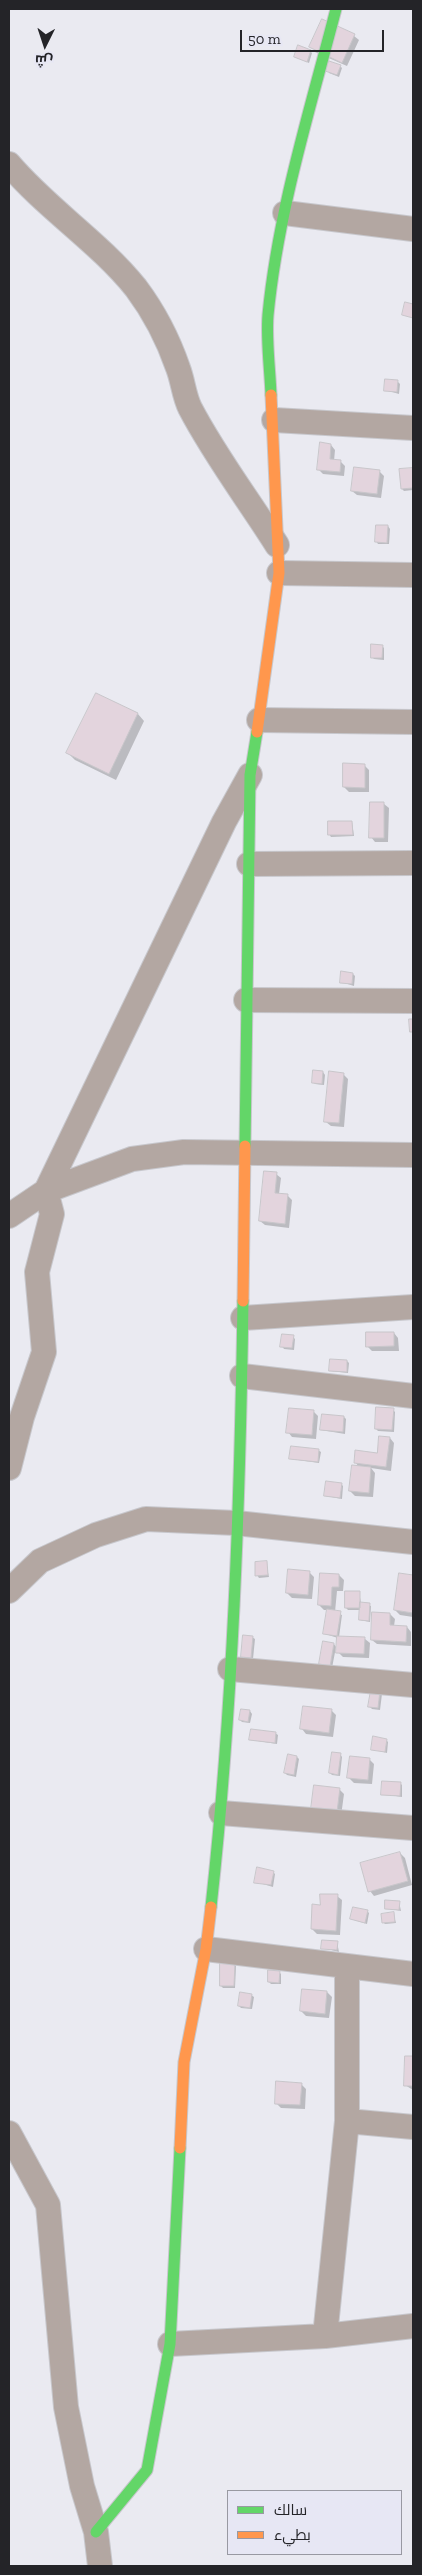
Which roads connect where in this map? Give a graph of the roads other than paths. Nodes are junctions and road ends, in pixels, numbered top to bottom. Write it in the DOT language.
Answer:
graph roads {
  1 [pos="336,9"];
  2 [pos="9,164"];
  3 [pos="285,213"];
  4 [pos="413,230"];
  5 [pos="274,420"];
  6 [pos="413,428"];
  7 [pos="277,546"];
  8 [pos="279,573"];
  9 [pos="413,575"];
  10 [pos="259,720"];
  11 [pos="413,722"];
  12 [pos="250,775"];
  13 [pos="413,862"];
  14 [pos="249,864"];
  15 [pos="246,1000"];
  16 [pos="413,1001"];
  17 [pos="246,1152"];
  18 [pos="413,1155"];
  19 [pos="46,1191"];
  20 [pos="9,1216"];
  21 [pos="413,1307"];
  22 [pos="243,1318"];
  23 [pos="242,1376"];
  24 [pos="413,1396"];
  25 [pos="9,1468"];
  26 [pos="236,1523"];
  27 [pos="413,1542"];
  28 [pos="9,1591"];
  29 [pos="230,1669"];
  30 [pos="413,1685"];
  31 [pos="221,1813"];
  32 [pos="413,1828"];
  33 [pos="206,1949"];
  34 [pos="347,1966"];
  35 [pos="413,1974"];
  36 [pos="347,2121"];
  37 [pos="413,2127"];
  38 [pos="9,2133"];
  39 [pos="413,2326"];
  40 [pos="325,2336"];
  41 [pos="170,2344"];
  42 [pos="96,2532"];
  43 [pos="100,2566"];
  1 -- 3 [label="street"];
  2 -- 7 [label="street"];
  3 -- 4 [label="street"];
  3 -- 5 [label="street"];
  5 -- 6 [label="street"];
  5 -- 7 [label="street"];
  7 -- 8 [label="street"];
  8 -- 9 [label="street"];
  8 -- 10 [label="street"];
  10 -- 11 [label="street"];
  10 -- 12 [label="street"];
  12 -- 14 [label="street"];
  12 -- 19 [label="street"];
  13 -- 14 [label="street"];
  14 -- 15 [label="street"];
  15 -- 16 [label="street"];
  15 -- 17 [label="street"];
  17 -- 18 [label="street"];
  17 -- 19 [label="street"];
  17 -- 22 [label="street"];
  19 -- 20 [label="street"];
  19 -- 25 [label="street"];
  21 -- 22 [label="street"];
  22 -- 23 [label="street"];
  23 -- 24 [label="street"];
  23 -- 26 [label="street"];
  26 -- 27 [label="street"];
  26 -- 28 [label="street"];
  26 -- 29 [label="street"];
  29 -- 30 [label="street"];
  29 -- 31 [label="street"];
  31 -- 32 [label="street"];
  31 -- 33 [label="street"];
  33 -- 34 [label="street"];
  33 -- 41 [label="street"];
  34 -- 35 [label="street"];
  34 -- 36 [label="street"];
  36 -- 37 [label="street"];
  36 -- 40 [label="street"];
  38 -- 42 [label="street"];
  39 -- 40 [label="street"];
  40 -- 41 [label="street"];
  41 -- 42 [label="street"];
  42 -- 43 [label="street"];
}
